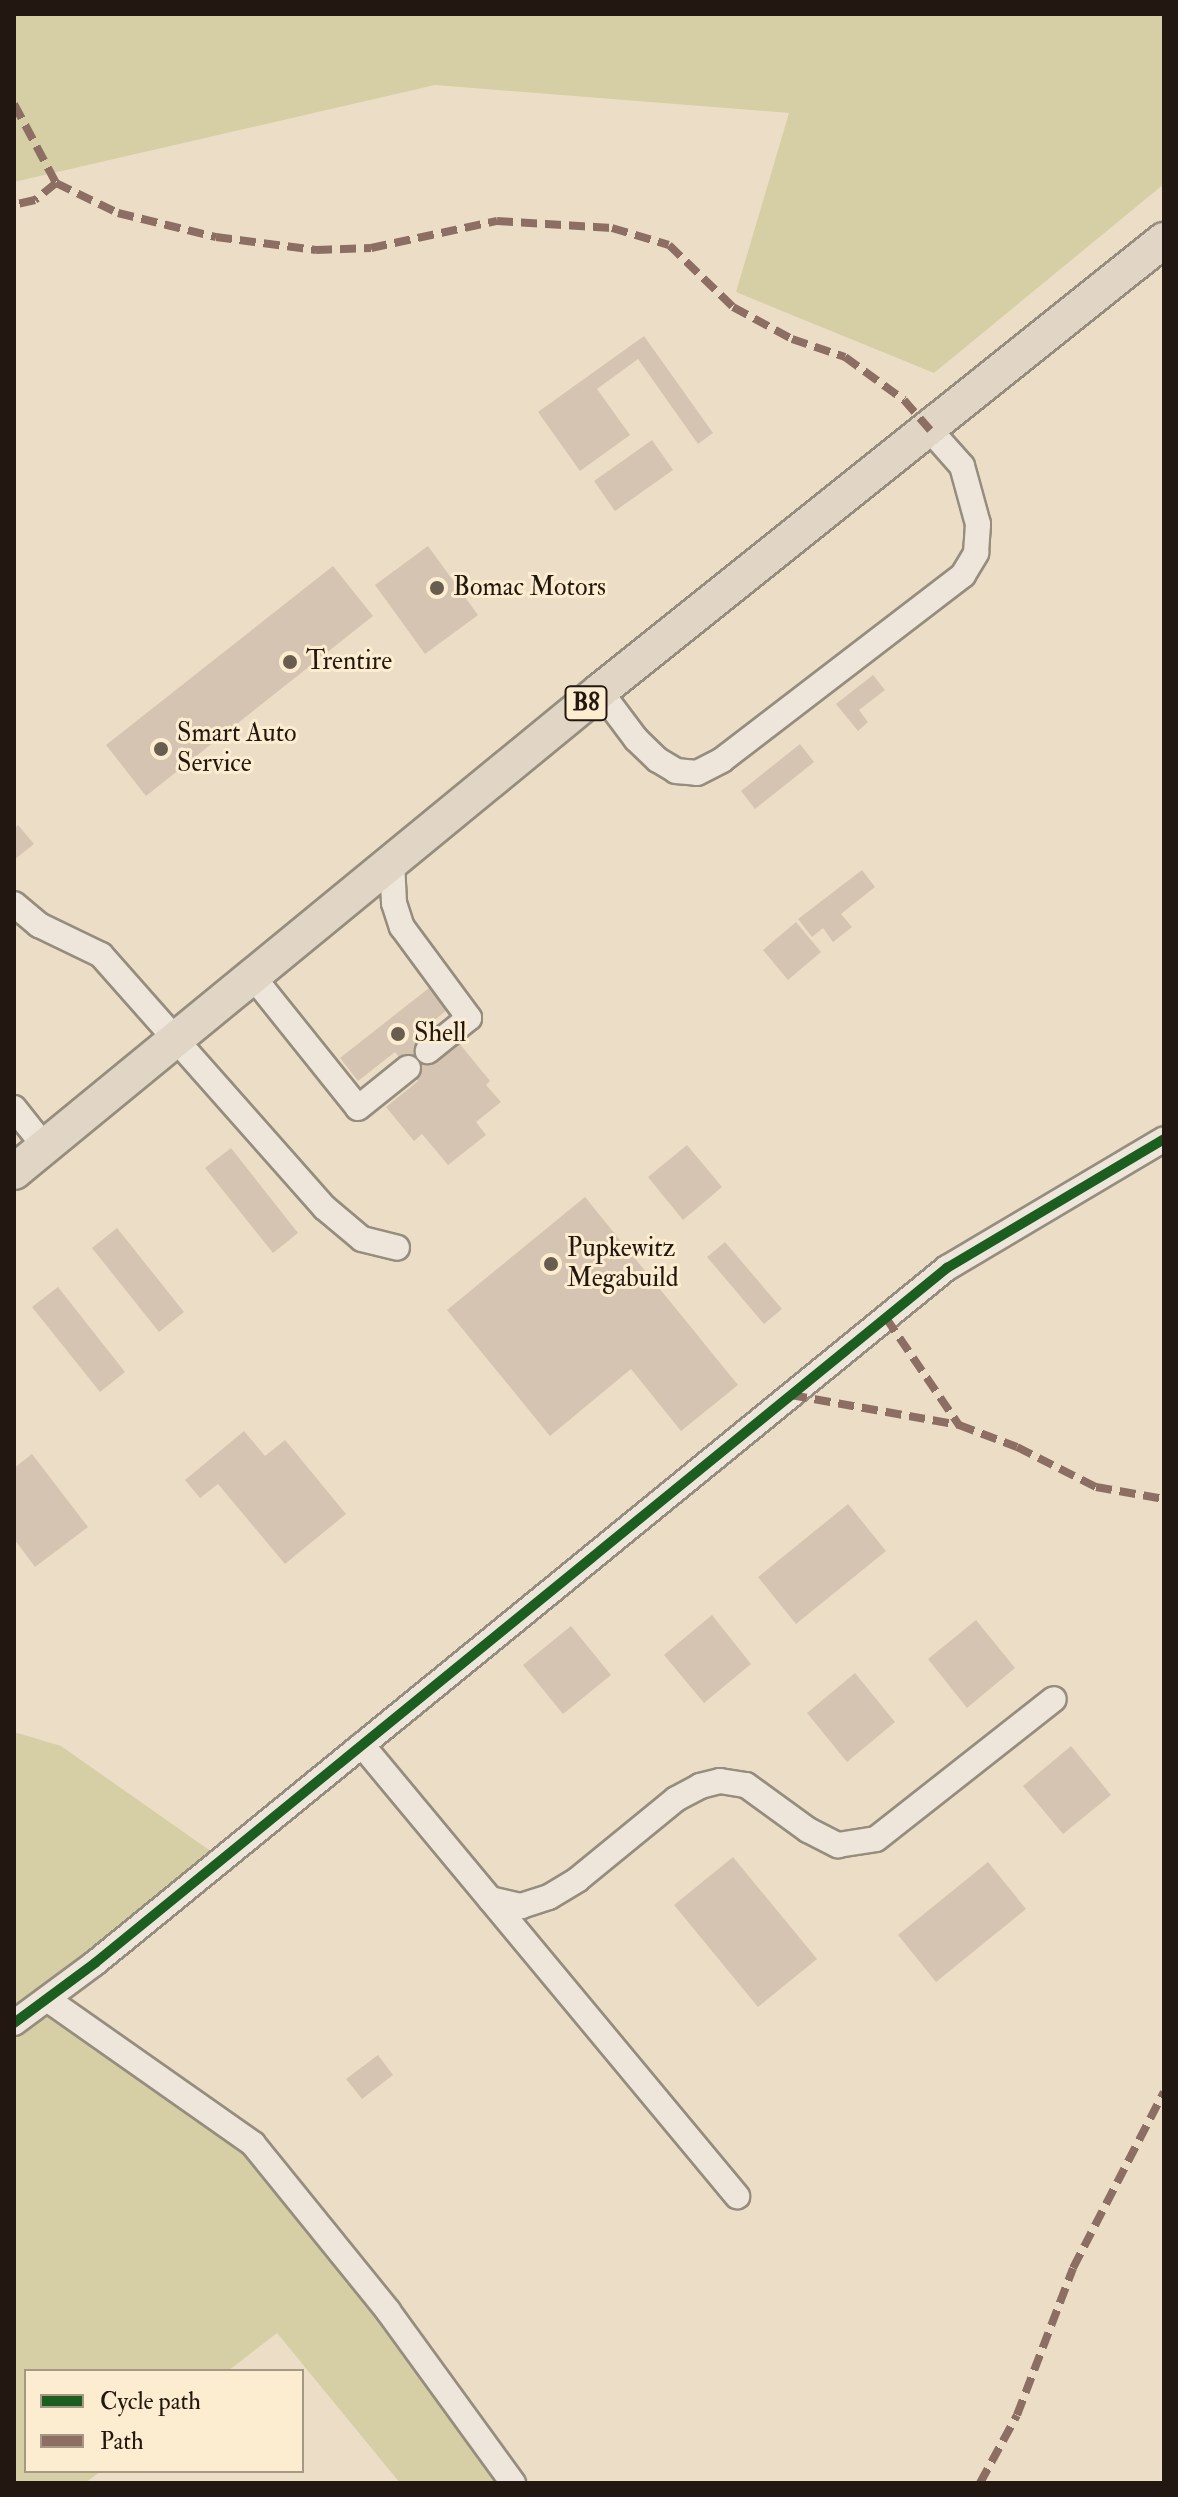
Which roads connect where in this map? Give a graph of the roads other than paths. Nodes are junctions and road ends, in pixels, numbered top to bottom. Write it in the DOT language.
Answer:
graph roads {
  1 [pos="1164,240"];
  2 [pos="930,430"];
  3 [pos="600,691"];
  4 [pos="392,862"];
  5 [pos="14,904"];
  6 [pos="254,978"];
  7 [pos="179,1039"];
  8 [pos="428,1051"];
  9 [pos="408,1068"];
  10 [pos="14,1108"];
  11 [pos="1164,1139"];
  12 [pos="45,1147"];
  13 [pos="14,1172"];
  14 [pos="397,1248"];
  15 [pos="1054,1699"];
  16 [pos="362,1745"];
  17 [pos="490,1899"];
  18 [pos="47,1999"];
  19 [pos="14,2023"];
  20 [pos="737,2196"];
  21 [pos="513,2483"];
  1 -- 2 [label="highway, B8"];
  2 -- 3 [label="highway, B8"];
  2 -- 3 [label="street"];
  3 -- 4 [label="highway, B8"];
  4 -- 6 [label="highway, B8"];
  4 -- 8 [label="street"];
  5 -- 7 [label="street"];
  6 -- 7 [label="highway, B8"];
  6 -- 9 [label="street"];
  7 -- 12 [label="highway, B8"];
  7 -- 14 [label="street"];
  10 -- 12 [label="street"];
  11 -- 16 [label="street"];
  12 -- 13 [label="highway, B8"];
  15 -- 17 [label="street"];
  16 -- 17 [label="street"];
  16 -- 18 [label="street"];
  17 -- 20 [label="street"];
  18 -- 19 [label="street"];
  18 -- 21 [label="street"];
}
